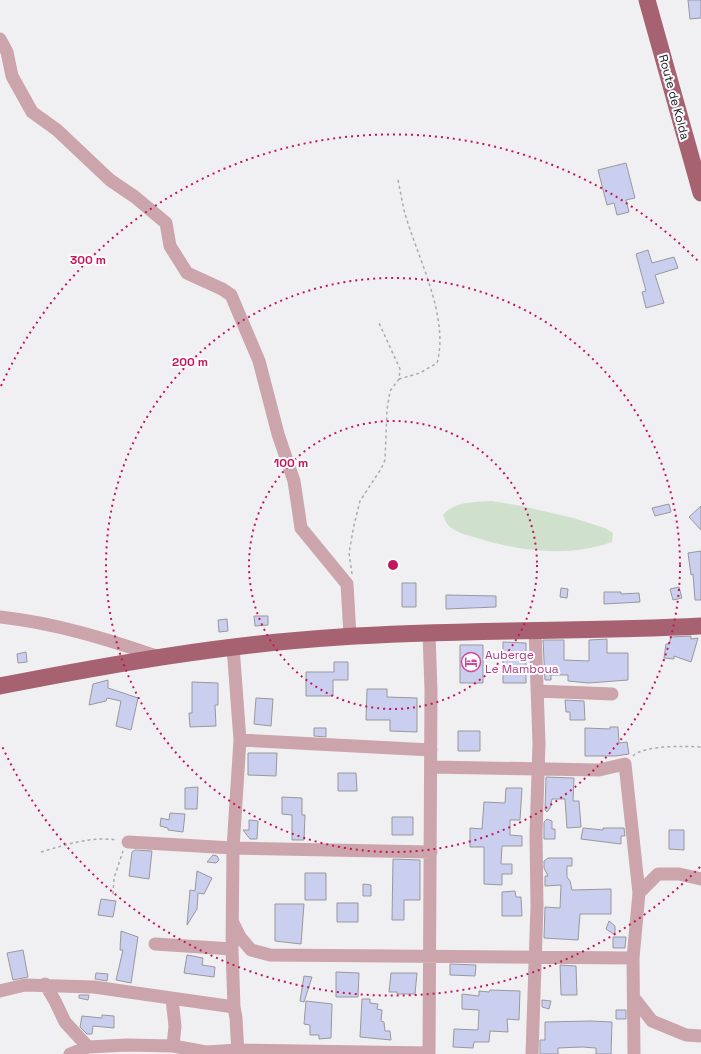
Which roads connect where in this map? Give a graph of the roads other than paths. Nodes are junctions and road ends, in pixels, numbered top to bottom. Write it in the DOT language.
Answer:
graph roads {
  1 [pos="647,0"];
  2 [pos="0,39"];
  3 [pos="701,193"];
  4 [pos="0,617"];
  5 [pos="701,626"];
  6 [pos="535,630"];
  7 [pos="429,632"];
  8 [pos="350,636"];
  9 [pos="233,647"];
  10 [pos="160,658"];
  11 [pos="0,686"];
  12 [pos="537,691"];
  13 [pos="612,694"];
  14 [pos="240,740"];
  15 [pos="431,750"];
  16 [pos="431,767"];
  17 [pos="537,769"];
  18 [pos="128,842"];
  19 [pos="233,848"];
  20 [pos="431,852"];
  21 [pos="701,879"];
  22 [pos="639,893"];
  23 [pos="233,923"];
  24 [pos="156,944"];
  25 [pos="232,949"];
  26 [pos="430,956"];
  27 [pos="535,956"];
  28 [pos="633,958"];
  29 [pos="45,984"];
  30 [pos="0,992"];
  31 [pos="634,998"];
  32 [pos="172,999"];
  33 [pos="234,1007"];
  34 [pos="701,1036"];
  35 [pos="173,1046"];
  36 [pos="88,1047"];
  37 [pos="238,1052"];
  38 [pos="70,1054"];
  39 [pos="429,1054"];
  40 [pos="532,1054"];
  41 [pos="634,1054"];
  1 -- 3 [label="main road, Route de Kolda"];
  2 -- 8 [label="street"];
  4 -- 10 [label="street"];
  5 -- 6 [label="main road"];
  6 -- 7 [label="main road"];
  6 -- 12 [label="street"];
  7 -- 8 [label="main road"];
  7 -- 15 [label="street"];
  8 -- 9 [label="main road"];
  9 -- 10 [label="main road"];
  9 -- 14 [label="street"];
  10 -- 11 [label="main road"];
  12 -- 13 [label="street"];
  12 -- 17 [label="street"];
  14 -- 15 [label="street"];
  14 -- 19 [label="street"];
  15 -- 16 [label="street"];
  16 -- 17 [label="street"];
  16 -- 20 [label="street"];
  17 -- 22 [label="street"];
  17 -- 27 [label="street"];
  18 -- 19 [label="street"];
  19 -- 20 [label="street"];
  19 -- 23 [label="street"];
  20 -- 26 [label="street"];
  21 -- 22 [label="street"];
  22 -- 28 [label="street"];
  23 -- 25 [label="street"];
  23 -- 26 [label="street"];
  24 -- 25 [label="street"];
  25 -- 33 [label="street"];
  26 -- 27 [label="street"];
  26 -- 39 [label="street"];
  27 -- 28 [label="street"];
  27 -- 40 [label="street"];
  28 -- 31 [label="street"];
  29 -- 30 [label="street"];
  29 -- 32 [label="street"];
  29 -- 36 [label="street"];
  31 -- 34 [label="street"];
  31 -- 41 [label="street"];
  32 -- 33 [label="street"];
  32 -- 35 [label="street"];
  33 -- 37 [label="street"];
  35 -- 36 [label="street"];
  35 -- 37 [label="street"];
  36 -- 38 [label="street"];
  37 -- 39 [label="street"];
}
